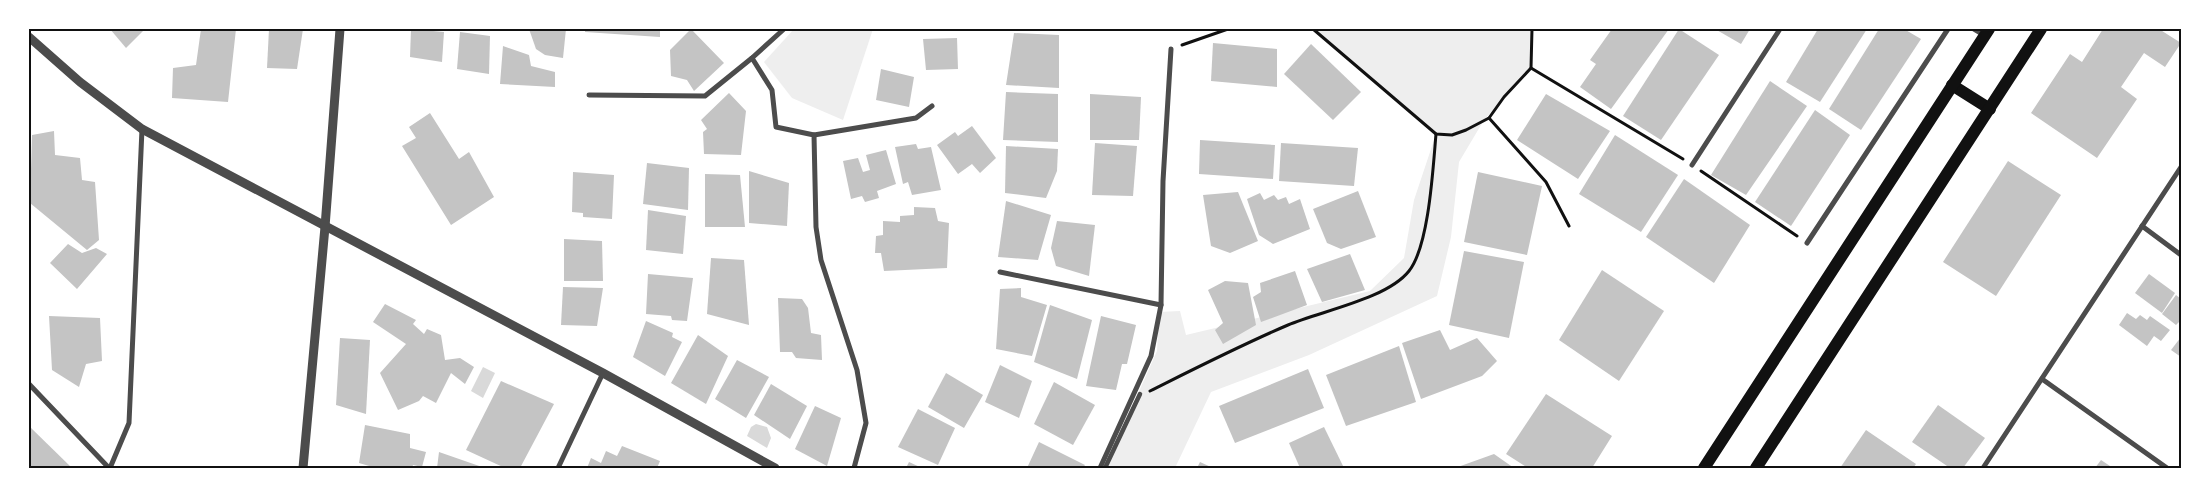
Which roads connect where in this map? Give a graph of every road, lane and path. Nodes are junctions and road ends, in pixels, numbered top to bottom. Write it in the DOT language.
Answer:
graph roads {
  1 [pos="340,29"];
  2 [pos="784,29"];
  3 [pos="1228,29"];
  4 [pos="1313,29"];
  5 [pos="1532,29"];
  6 [pos="1780,29"];
  7 [pos="1948,29"];
  8 [pos="2041,29"];
  9 [pos="1983,31"];
  10 [pos="29,37"];
  11 [pos="1171,49"];
  12 [pos="752,58"];
  13 [pos="1952,85"];
  14 [pos="589,95"];
  15 [pos="932,106"];
  16 [pos="1990,109"];
  17 [pos="1488,118"];
  18 [pos="142,128"];
  19 [pos="1436,134"];
  20 [pos="814,135"];
  21 [pos="1692,165"];
  22 [pos="2181,167"];
  23 [pos="1568,226"];
  24 [pos="2142,226"];
  25 [pos="325,227"];
  26 [pos="1807,242"];
  27 [pos="2181,255"];
  28 [pos="1000,272"];
  29 [pos="1161,305"];
  30 [pos="603,373"];
  31 [pos="2042,379"];
  32 [pos="29,384"];
  33 [pos="1140,394"];
  34 [pos="109,468"];
  35 [pos="303,468"];
  36 [pos="558,468"];
  37 [pos="775,468"];
  38 [pos="854,468"];
  39 [pos="1100,468"];
  40 [pos="1105,468"];
  41 [pos="1704,468"];
  42 [pos="1756,468"];
  43 [pos="1983,468"];
  44 [pos="2167,468"];
  1 -- 25 [label="street"];
  2 -- 12 [label="street"];
  3 -- 11 [label="path"];
  4 -- 19 [label="path"];
  5 -- 17 [label="path"];
  6 -- 21 [label="street"];
  7 -- 26 [label="street"];
  8 -- 16 [label="main road"];
  9 -- 13 [label="main road"];
  10 -- 18 [label="street"];
  11 -- 29 [label="street"];
  12 -- 14 [label="street"];
  12 -- 20 [label="street"];
  13 -- 16 [label="main road"];
  13 -- 41 [label="main road"];
  15 -- 20 [label="street"];
  16 -- 42 [label="main road"];
  17 -- 19 [label="path"];
  17 -- 23 [label="path"];
  18 -- 25 [label="street"];
  18 -- 34 [label="street"];
  19 -- 33 [label="path"];
  20 -- 38 [label="street"];
  22 -- 24 [label="street"];
  24 -- 27 [label="street"];
  24 -- 31 [label="street"];
  25 -- 30 [label="street"];
  25 -- 35 [label="street"];
  28 -- 29 [label="street"];
  29 -- 39 [label="street"];
  30 -- 36 [label="street"];
  30 -- 37 [label="street"];
  31 -- 43 [label="street"];
  31 -- 44 [label="street"];
  32 -- 34 [label="street"];
  33 -- 40 [label="street"];
}
